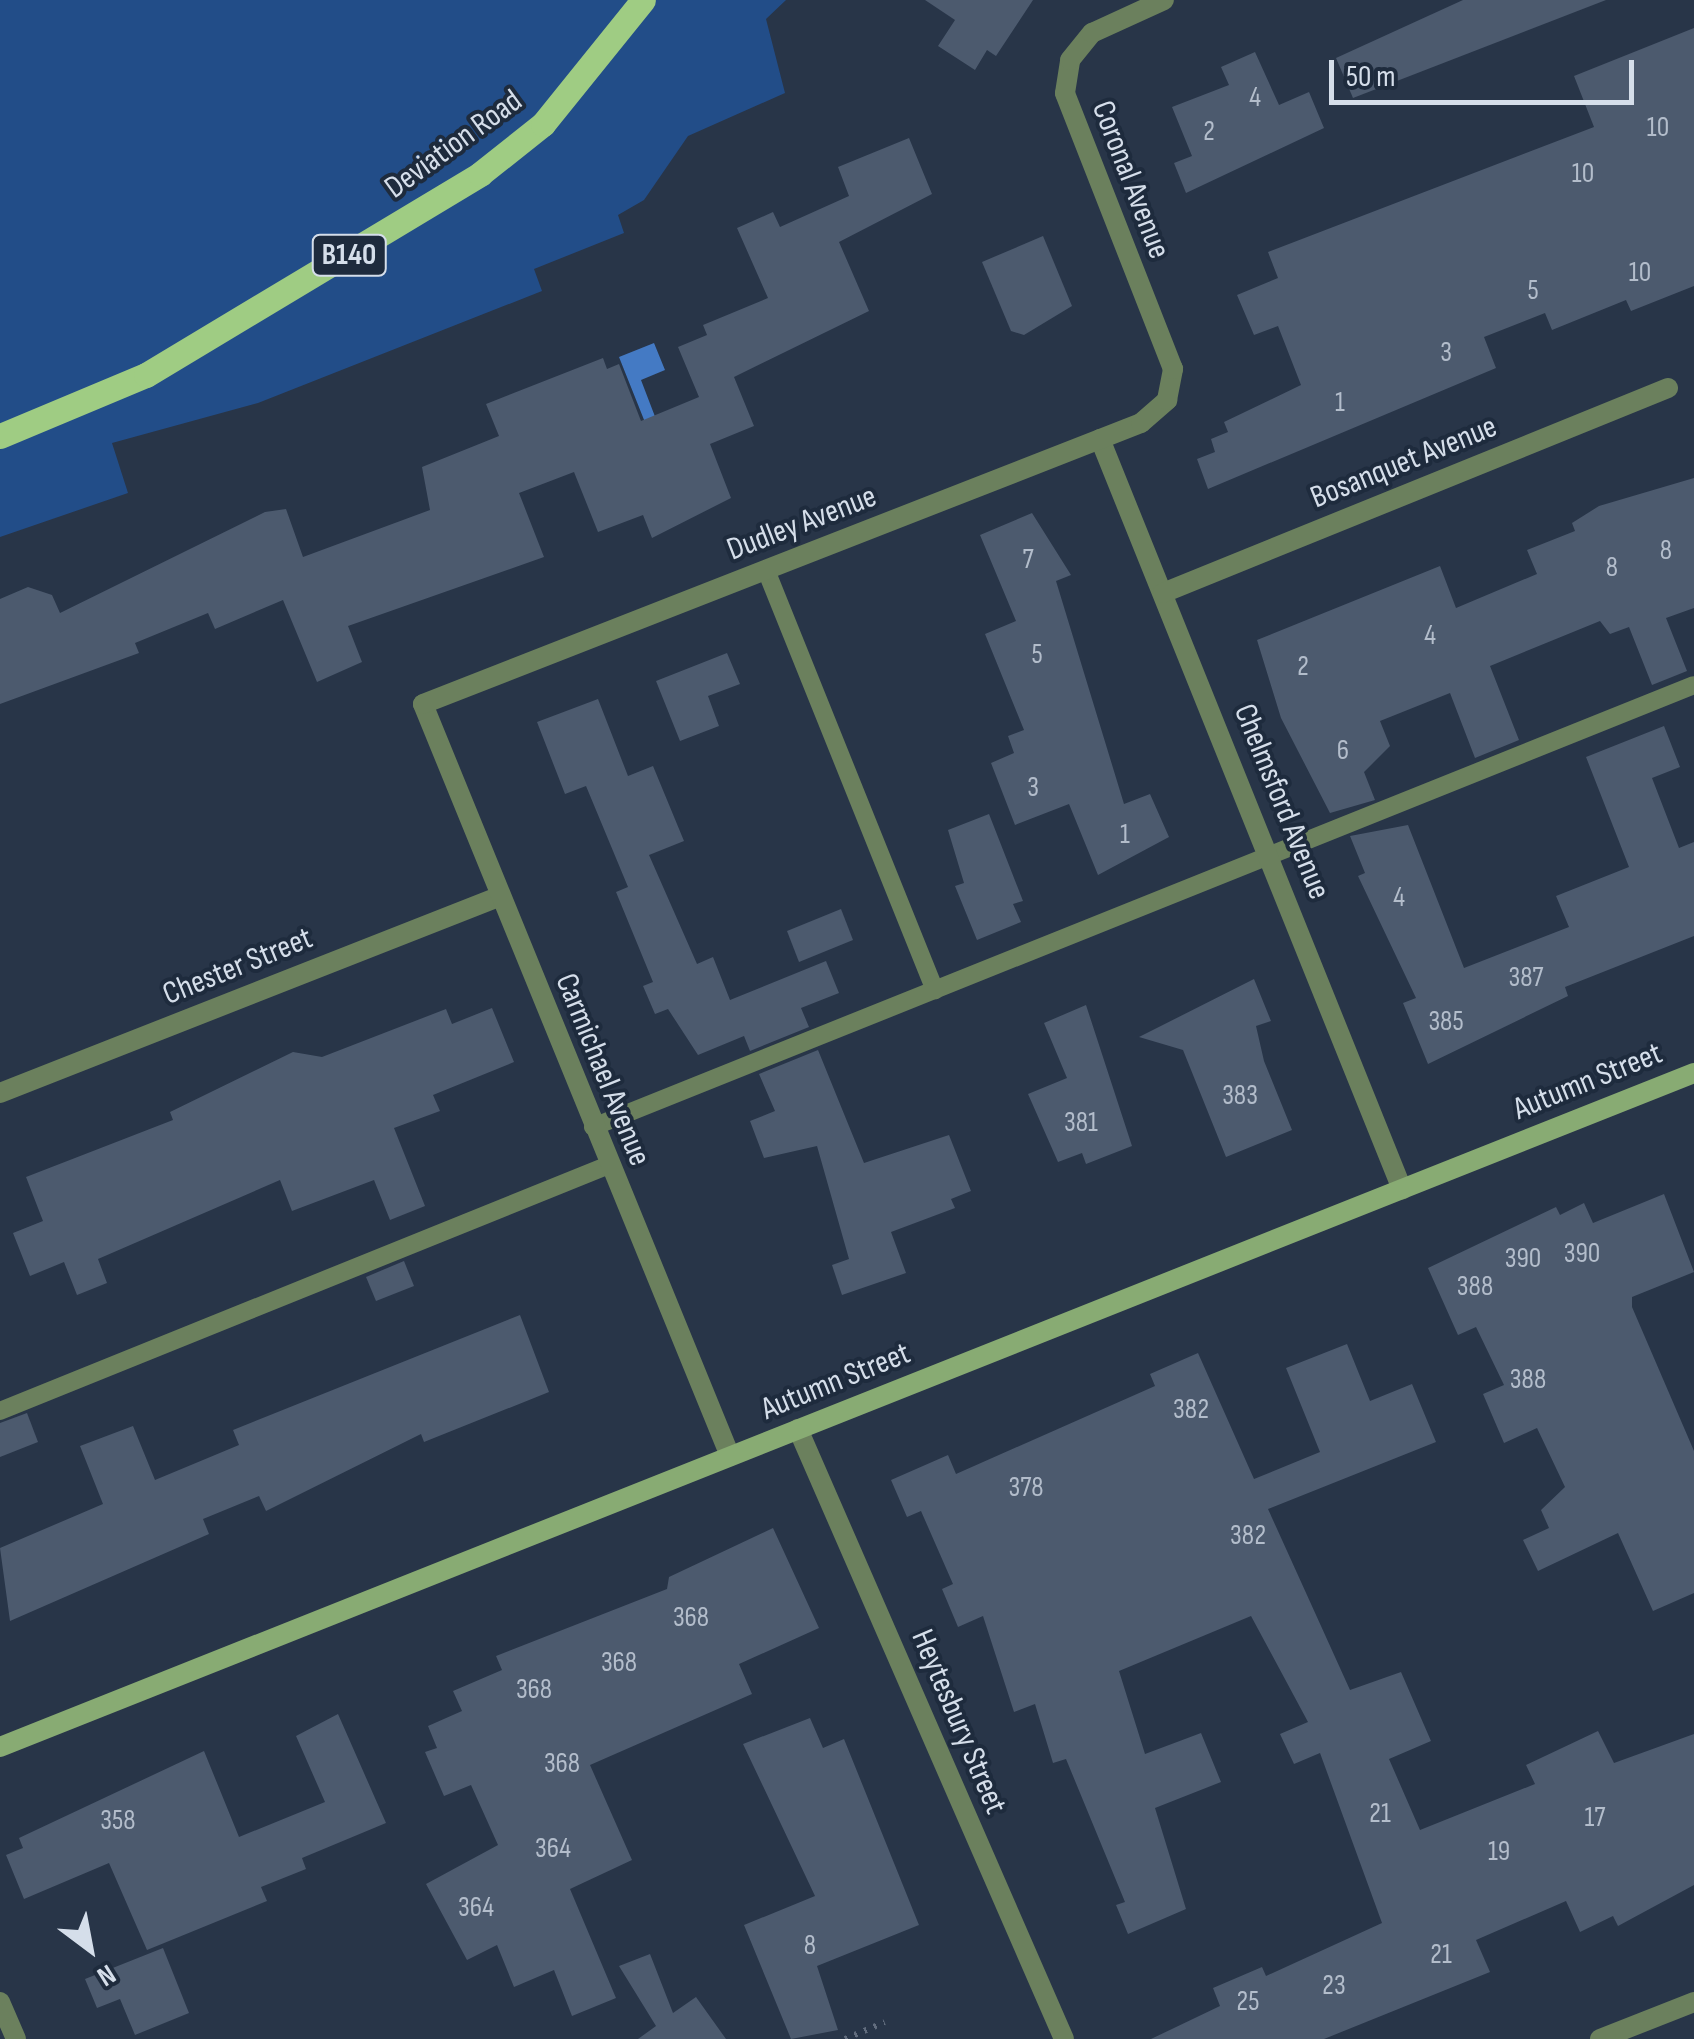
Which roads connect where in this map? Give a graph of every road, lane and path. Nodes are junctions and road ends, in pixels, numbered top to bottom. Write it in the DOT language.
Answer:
graph roads {
  1 [pos="643,0"];
  2 [pos="1164,0"];
  3 [pos="1173,369"];
  4 [pos="1668,388"];
  5 [pos="0,436"];
  6 [pos="1100,439"];
  7 [pos="766,570"];
  8 [pos="1163,592"];
  9 [pos="1694,685"];
  10 [pos="423,704"];
  11 [pos="1270,855"];
  12 [pos="498,896"];
  13 [pos="935,990"];
  14 [pos="1694,1073"];
  15 [pos="0,1093"];
  16 [pos="594,1126"];
  17 [pos="609,1164"];
  18 [pos="1402,1190"];
  19 [pos="0,1411"];
  20 [pos="798,1429"];
  21 [pos="730,1456"];
  22 [pos="0,1747"];
  23 [pos="0,2002"];
  24 [pos="1694,2002"];
  25 [pos="885,2022"];
  26 [pos="16,2039"];
  27 [pos="844,2039"];
  28 [pos="1064,2039"];
  29 [pos="1600,2039"];
  1 -- 5 [label="main road, Deviation Road / B140"];
  2 -- 3 [label="street, Coronal Avenue"];
  3 -- 6 [label="street, Dudley Avenue"];
  4 -- 8 [label="street, Bosanquet Avenue"];
  6 -- 7 [label="street, Dudley Avenue"];
  6 -- 8 [label="street, Chelmsford Avenue"];
  7 -- 10 [label="street, Dudley Avenue"];
  7 -- 13 [label="lane"];
  8 -- 11 [label="street, Chelmsford Avenue"];
  9 -- 11 [label="lane"];
  10 -- 12 [label="street, Carmichael Avenue"];
  11 -- 13 [label="lane"];
  11 -- 18 [label="street, Chelmsford Avenue"];
  12 -- 15 [label="street, Chester Street"];
  12 -- 16 [label="street, Carmichael Avenue"];
  13 -- 16 [label="lane"];
  14 -- 18 [label="street, Autumn Street"];
  16 -- 17 [label="street, Carmichael Avenue"];
  17 -- 19 [label="lane"];
  17 -- 21 [label="street, Carmichael Avenue"];
  18 -- 20 [label="street, Autumn Street"];
  20 -- 21 [label="street, Autumn Street"];
  20 -- 28 [label="street, Heytesbury Street"];
  21 -- 22 [label="street, Autumn Street"];
  23 -- 26 [label="street"];
  24 -- 29 [label="street"];
  25 -- 27 [label="path"];
}
